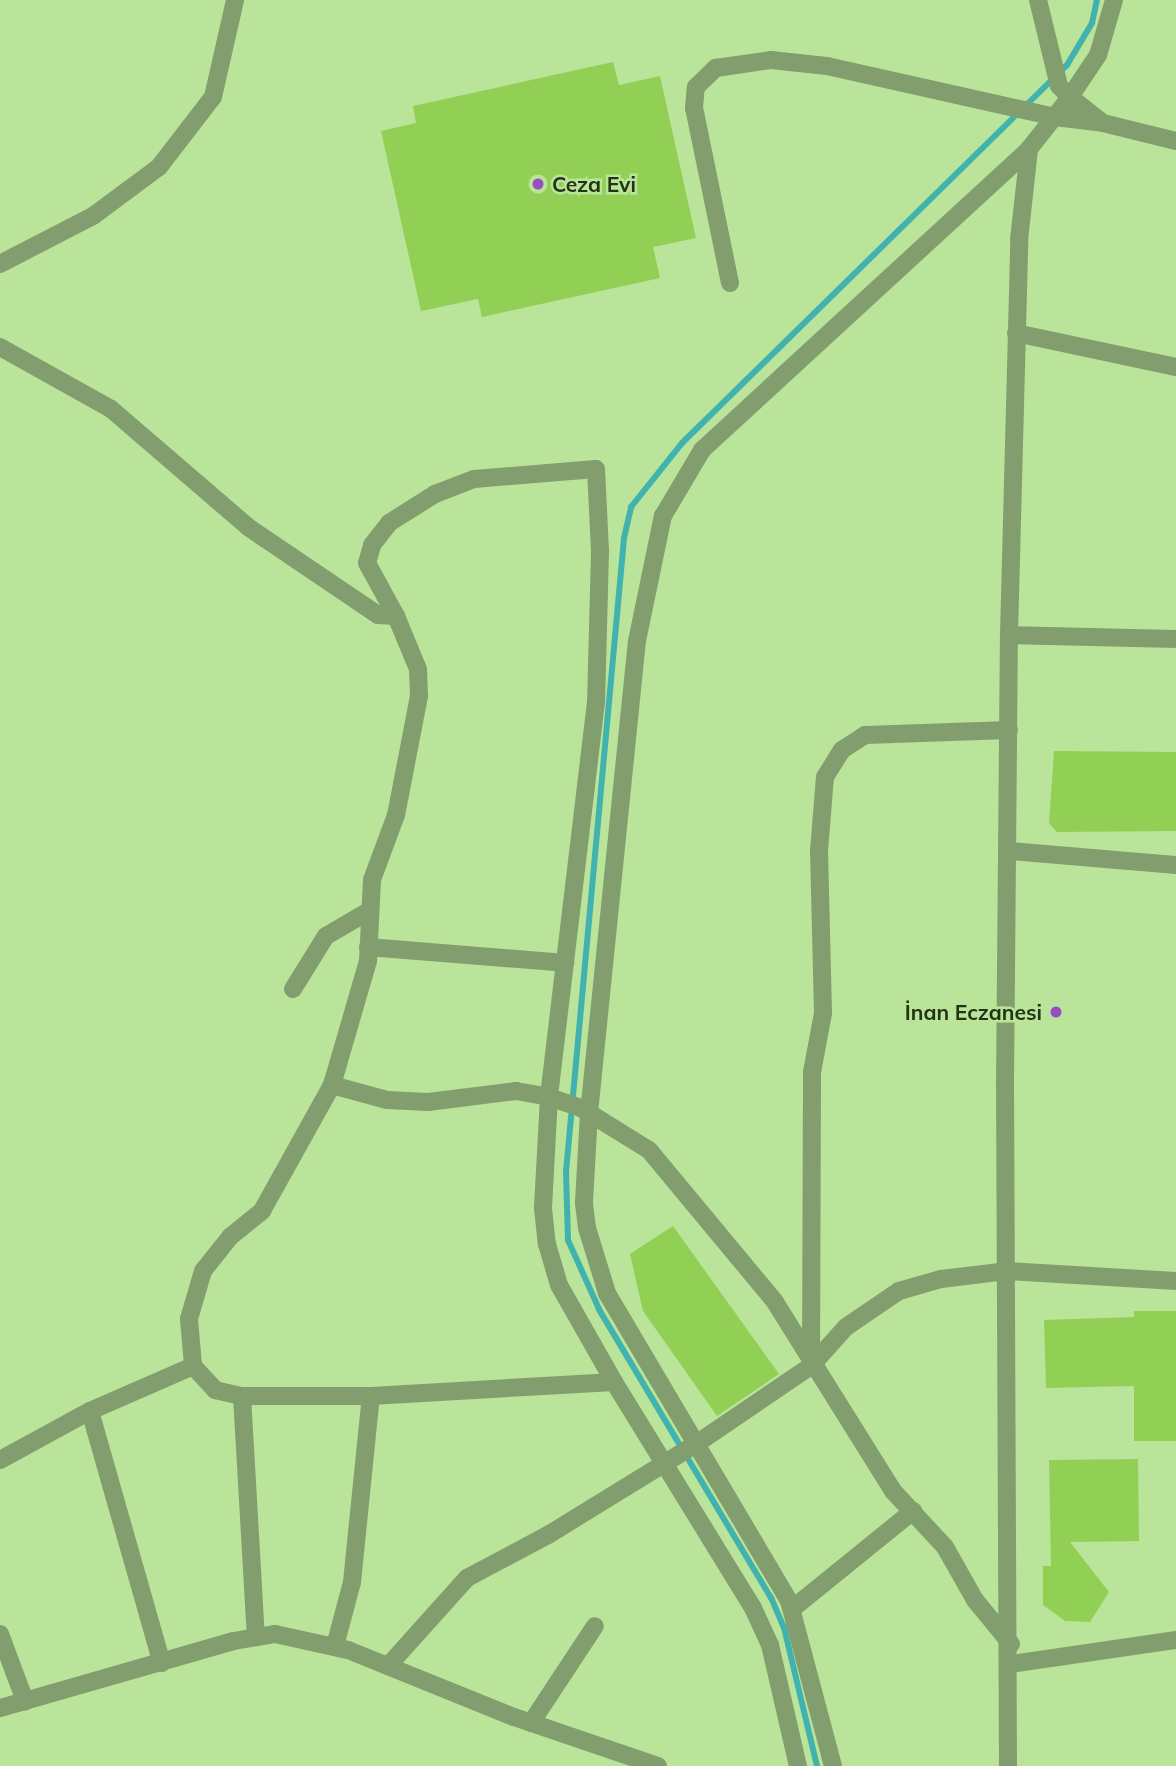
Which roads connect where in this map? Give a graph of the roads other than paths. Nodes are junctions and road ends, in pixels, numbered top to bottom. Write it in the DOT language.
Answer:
graph roads {
  1 [pos="235,0"];
  2 [pos="1038,0"];
  3 [pos="1114,0"];
  4 [pos="1065,92"];
  5 [pos="1055,117"];
  6 [pos="1103,123"];
  7 [pos="1176,141"];
  8 [pos="1029,149"];
  9 [pos="0,264"];
  10 [pos="730,284"];
  11 [pos="1016,333"];
  12 [pos="0,347"];
  13 [pos="1176,367"];
  14 [pos="396,616"];
  15 [pos="1009,635"];
  16 [pos="1176,639"];
  17 [pos="1009,730"];
  18 [pos="1009,851"];
  19 [pos="1176,865"];
  20 [pos="369,911"];
  21 [pos="368,947"];
  22 [pos="565,963"];
  23 [pos="293,989"];
  24 [pos="332,1085"];
  25 [pos="555,1100"];
  26 [pos="585,1111"];
  27 [pos="1007,1271"];
  28 [pos="1176,1281"];
  29 [pos="193,1366"];
  30 [pos="811,1366"];
  31 [pos="614,1382"];
  32 [pos="242,1396"];
  33 [pos="371,1396"];
  34 [pos="90,1411"];
  35 [pos="695,1444"];
  36 [pos="668,1458"];
  37 [pos="0,1460"];
  38 [pos="913,1511"];
  39 [pos="792,1609"];
  40 [pos="596,1626"];
  41 [pos="0,1634"];
  42 [pos="256,1637"];
  43 [pos="1176,1640"];
  44 [pos="1011,1644"];
  45 [pos="335,1646"];
  46 [pos="162,1663"];
  47 [pos="1011,1664"];
  48 [pos="388,1666"];
  49 [pos="25,1701"];
  50 [pos="0,1708"];
  51 [pos="531,1723"];
  52 [pos="658,1766"];
  53 [pos="798,1766"];
  54 [pos="833,1766"];
  55 [pos="1008,1766"];
  1 -- 9 [label="street"];
  2 -- 4 [label="street"];
  3 -- 4 [label="street"];
  4 -- 5 [label="street"];
  4 -- 6 [label="street"];
  5 -- 6 [label="street"];
  5 -- 8 [label="street"];
  5 -- 10 [label="street"];
  6 -- 7 [label="street"];
  8 -- 11 [label="street"];
  8 -- 26 [label="street"];
  11 -- 13 [label="street"];
  11 -- 15 [label="street"];
  12 -- 14 [label="street"];
  14 -- 20 [label="street"];
  14 -- 22 [label="street"];
  15 -- 16 [label="street"];
  15 -- 17 [label="street"];
  17 -- 18 [label="street"];
  17 -- 30 [label="street"];
  18 -- 19 [label="street"];
  18 -- 27 [label="street"];
  20 -- 21 [label="street"];
  20 -- 23 [label="street"];
  21 -- 22 [label="street"];
  21 -- 24 [label="street"];
  22 -- 25 [label="street"];
  24 -- 25 [label="street"];
  24 -- 29 [label="street"];
  25 -- 26 [label="street"];
  25 -- 31 [label="street"];
  26 -- 30 [label="street"];
  26 -- 35 [label="street"];
  27 -- 28 [label="street"];
  27 -- 30 [label="street"];
  27 -- 44 [label="street"];
  29 -- 32 [label="street"];
  29 -- 34 [label="street"];
  30 -- 35 [label="street"];
  30 -- 38 [label="street"];
  31 -- 33 [label="street"];
  31 -- 36 [label="street"];
  32 -- 33 [label="street"];
  32 -- 42 [label="street"];
  33 -- 45 [label="street"];
  34 -- 37 [label="street"];
  34 -- 46 [label="street"];
  35 -- 36 [label="street"];
  35 -- 39 [label="street"];
  36 -- 48 [label="street"];
  36 -- 53 [label="street"];
  38 -- 39 [label="street"];
  38 -- 44 [label="street"];
  39 -- 54 [label="street"];
  40 -- 51 [label="street"];
  41 -- 49 [label="street"];
  42 -- 45 [label="street"];
  42 -- 46 [label="street"];
  43 -- 47 [label="street"];
  44 -- 47 [label="street"];
  45 -- 48 [label="street"];
  46 -- 49 [label="street"];
  47 -- 55 [label="street"];
  48 -- 51 [label="street"];
  49 -- 50 [label="street"];
  51 -- 52 [label="street"];
}
